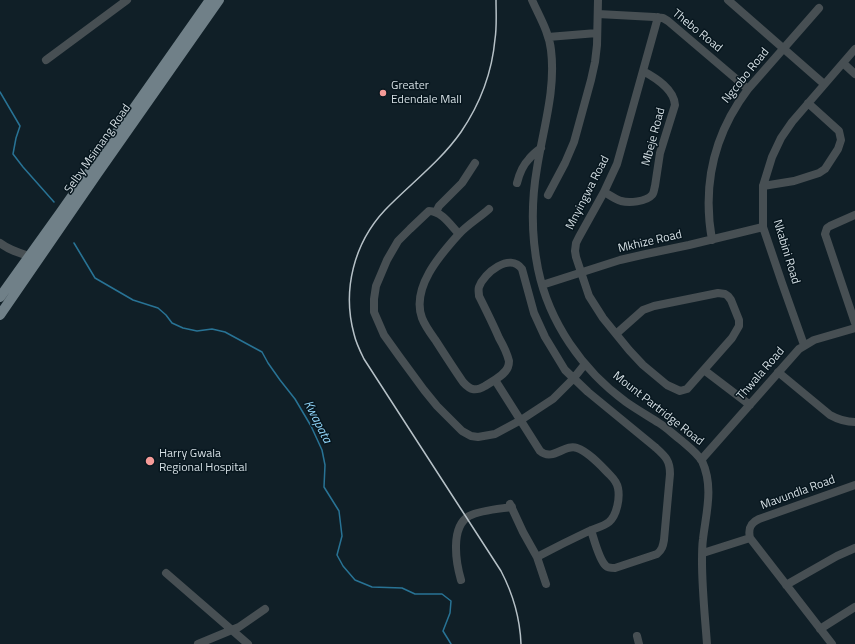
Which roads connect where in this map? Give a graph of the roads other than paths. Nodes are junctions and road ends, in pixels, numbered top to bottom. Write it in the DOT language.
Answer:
graph roads {
  1 [pos="127,0"];
  2 [pos="210,0"];
  3 [pos="219,0"];
  4 [pos="532,0"];
  5 [pos="598,0"];
  6 [pos="728,0"];
  7 [pos="818,8"];
  8 [pos="598,14"];
  9 [pos="658,17"];
  10 [pos="597,33"];
  11 [pos="548,37"];
  12 [pos="784,49"];
  13 [pos="855,49"];
  14 [pos="46,60"];
  15 [pos="843,63"];
  16 [pos="643,71"];
  17 [pos="855,74"];
  18 [pos="824,84"];
  19 [pos="748,89"];
  20 [pos="808,103"];
  21 [pos="541,148"];
  22 [pos="475,163"];
  23 [pos="517,183"];
  24 [pos="763,186"];
  25 [pos="604,192"];
  26 [pos="548,195"];
  27 [pos="489,209"];
  28 [pos="436,212"];
  29 [pos="855,215"];
  30 [pos="763,227"];
  31 [pos="459,234"];
  32 [pos="712,240"];
  33 [pos="0,243"];
  34 [pos="29,256"];
  35 [pos="581,273"];
  36 [pos="542,284"];
  37 [pos="0,297"];
  38 [pos="0,314"];
  39 [pos="855,323"];
  40 [pos="855,328"];
  41 [pos="616,334"];
  42 [pos="804,344"];
  43 [pos="585,364"];
  44 [pos="704,370"];
  45 [pos="778,372"];
  46 [pos="573,379"];
  47 [pos="495,380"];
  48 [pos="750,405"];
  49 [pos="521,420"];
  50 [pos="855,422"];
  51 [pos="701,460"];
  52 [pos="855,485"];
  53 [pos="591,530"];
  54 [pos="750,538"];
  55 [pos="855,548"];
  56 [pos="703,553"];
  57 [pos="537,557"];
  58 [pos="166,573"];
  59 [pos="461,580"];
  60 [pos="546,584"];
  61 [pos="786,585"];
  62 [pos="855,607"];
  63 [pos="265,609"];
  64 [pos="820,628"];
  65 [pos="233,631"];
  66 [pos="198,644"];
  67 [pos="248,644"];
  68 [pos="707,644"];
  69 [pos="832,644"];
  1 -- 14 [label="street"];
  2 -- 34 [label="main road, Selby Msimang Road"];
  3 -- 38 [label="main road, Selby Msimang Road"];
  4 -- 11 [label="street, Mount Partridge Road"];
  5 -- 8 [label="street"];
  6 -- 12 [label="street"];
  7 -- 12 [label="street, Ngcobo Road"];
  8 -- 9 [label="street, Thebo Road"];
  8 -- 10 [label="street"];
  9 -- 16 [label="street, Mnyingwa Road"];
  9 -- 19 [label="street, Thebo Road"];
  10 -- 11 [label="street"];
  10 -- 26 [label="street"];
  11 -- 21 [label="street, Mount Partridge Road"];
  12 -- 18 [label="street"];
  12 -- 19 [label="street, Ngcobo Road"];
  13 -- 15 [label="street, Nkabini Road"];
  15 -- 17 [label="street"];
  15 -- 18 [label="street, Nkabini Road"];
  16 -- 25 [label="street, Mnyingwa Road"];
  16 -- 25 [label="street, Mbeje Road"];
  18 -- 20 [label="street, Nkabini Road"];
  19 -- 32 [label="street, Ngcobo Road"];
  20 -- 24 [label="street, Nkabini Road"];
  20 -- 24 [label="street"];
  21 -- 23 [label="street"];
  21 -- 36 [label="street, Mount Partridge Road"];
  22 -- 28 [label="street"];
  24 -- 30 [label="street, Nkabini Road"];
  25 -- 35 [label="street, Mnyingwa Road"];
  27 -- 31 [label="street"];
  28 -- 31 [label="street"];
  28 -- 49 [label="street"];
  29 -- 39 [label="street"];
  30 -- 32 [label="street, Mkhize Road"];
  30 -- 42 [label="street, Nkabini Road"];
  31 -- 47 [label="street"];
  32 -- 35 [label="street, Mkhize Road"];
  33 -- 34 [label="street"];
  34 -- 37 [label="main road, Selby Msimang Road"];
  35 -- 36 [label="street, Mkhize Road"];
  35 -- 41 [label="street, Mnyingwa Road"];
  36 -- 43 [label="street, Mount Partridge Road"];
  40 -- 42 [label="street, Thwala Road"];
  41 -- 44 [label="street, Mnyingwa Road"];
  41 -- 44 [label="street"];
  42 -- 45 [label="street, Thwala Road"];
  43 -- 46 [label="street"];
  43 -- 51 [label="street, Mount Partridge Road"];
  44 -- 48 [label="street"];
  45 -- 48 [label="street, Thwala Road"];
  45 -- 50 [label="street"];
  46 -- 47 [label="street"];
  46 -- 49 [label="street"];
  46 -- 53 [label="street"];
  47 -- 49 [label="street"];
  48 -- 51 [label="street, Thwala Road"];
  49 -- 53 [label="street"];
  51 -- 56 [label="street, Mount Partridge Road"];
  52 -- 54 [label="street, Mavundla Road"];
  53 -- 57 [label="street"];
  54 -- 56 [label="street"];
  54 -- 61 [label="street"];
  55 -- 61 [label="street"];
  56 -- 68 [label="street, Mount Partridge Road"];
  57 -- 59 [label="street"];
  57 -- 60 [label="street"];
  58 -- 65 [label="street"];
  61 -- 64 [label="street"];
  62 -- 64 [label="street"];
  63 -- 65 [label="street"];
  64 -- 69 [label="street"];
  65 -- 66 [label="street"];
  65 -- 67 [label="street"];
}
